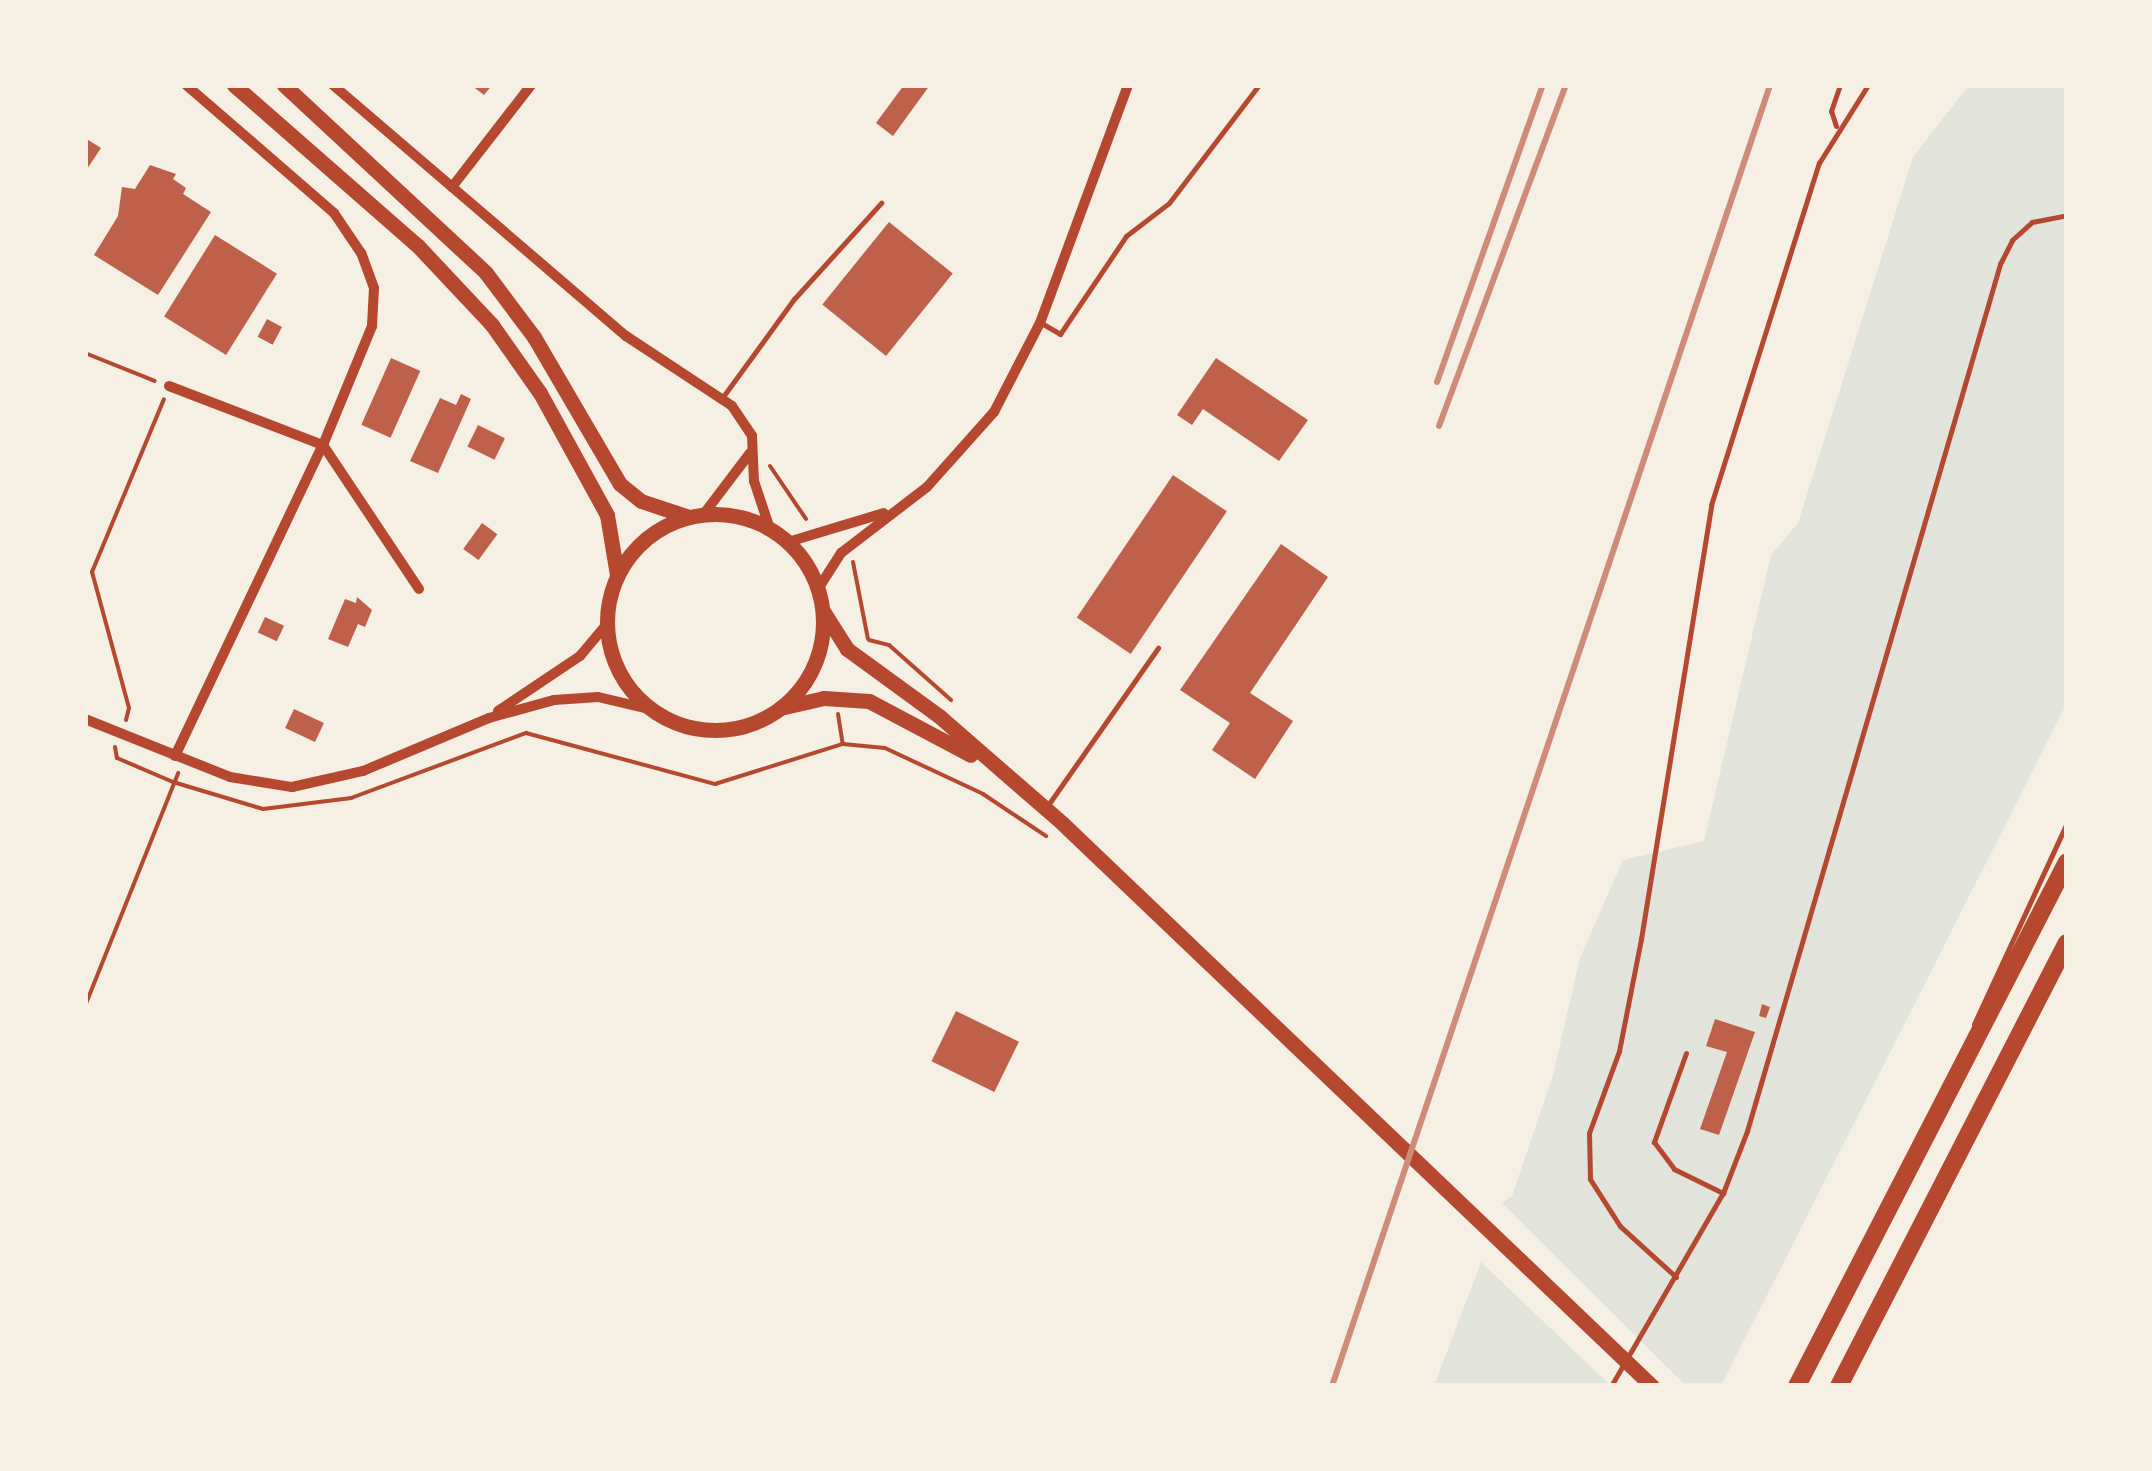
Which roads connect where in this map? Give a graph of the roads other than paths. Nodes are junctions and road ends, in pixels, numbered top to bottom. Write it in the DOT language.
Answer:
graph roads {
  1 [pos="186,85"];
  2 [pos="234,85"];
  3 [pos="284,85"];
  4 [pos="333,85"];
  5 [pos="530,85"];
  6 [pos="1128,85"];
  7 [pos="1259,85"];
  8 [pos="1840,85"];
  9 [pos="1868,85"];
  10 [pos="1836,126"];
  11 [pos="452,188"];
  12 [pos="880,203"];
  13 [pos="2067,215"];
  14 [pos="1040,323"];
  15 [pos="169,386"];
  16 [pos="722,398"];
  17 [pos="322,445"];
  18 [pos="750,452"];
  19 [pos="85,504"];
  20 [pos="894,510"];
  21 [pos="696,516"];
  22 [pos="770,529"];
  23 [pos="85,536"];
  24 [pos="788,542"];
  25 [pos="617,576"];
  26 [pos="418,589"];
  27 [pos="818,589"];
  28 [pos="823,611"];
  29 [pos="606,624"];
  30 [pos="1158,648"];
  31 [pos="780,708"];
  32 [pos="649,709"];
  33 [pos="489,718"];
  34 [pos="85,719"];
  35 [pos="180,758"];
  36 [pos="1004,774"];
  37 [pos="1046,809"];
  38 [pos="2067,823"];
  39 [pos="2067,862"];
  40 [pos="2067,943"];
  41 [pos="1686,1053"];
  42 [pos="1939,1110"];
  43 [pos="1722,1193"];
  44 [pos="1677,1278"];
  45 [pos="1623,1358"];
  46 [pos="1611,1386"];
  47 [pos="1652,1386"];
  48 [pos="1797,1386"];
  49 [pos="1839,1386"];
  1 -- 17 [label="street"];
  2 -- 25 [label="main road"];
  3 -- 21 [label="main road"];
  4 -- 11 [label="street"];
  5 -- 11 [label="street"];
  6 -- 14 [label="street"];
  7 -- 14 [label="lane"];
  8 -- 10 [label="lane"];
  9 -- 10 [label="lane"];
  10 -- 44 [label="lane"];
  11 -- 16 [label="street"];
  12 -- 16 [label="lane"];
  13 -- 43 [label="lane"];
  14 -- 20 [label="street"];
  15 -- 17 [label="street"];
  16 -- 18 [label="street"];
  17 -- 26 [label="street"];
  17 -- 35 [label="street"];
  18 -- 21 [label="street"];
  18 -- 22 [label="street"];
  19 -- 23 [label="lane"];
  20 -- 24 [label="street"];
  20 -- 27 [label="street"];
  21 -- 22 [label="main road"];
  21 -- 25 [label="main road"];
  22 -- 24 [label="main road"];
  24 -- 27 [label="main road"];
  25 -- 29 [label="main road"];
  27 -- 28 [label="main road"];
  28 -- 31 [label="main road"];
  28 -- 36 [label="main road"];
  29 -- 32 [label="main road"];
  29 -- 33 [label="street"];
  30 -- 37 [label="lane"];
  31 -- 32 [label="main road"];
  31 -- 36 [label="main road"];
  32 -- 33 [label="street"];
  33 -- 35 [label="street"];
  34 -- 35 [label="street"];
  36 -- 37 [label="main road"];
  37 -- 45 [label="main road"];
  38 -- 42 [label="lane"];
  39 -- 42 [label="highway"];
  40 -- 49 [label="highway"];
  41 -- 43 [label="lane"];
  42 -- 48 [label="highway"];
  43 -- 44 [label="lane"];
  44 -- 45 [label="lane"];
  45 -- 46 [label="lane"];
  45 -- 47 [label="main road"];
}
